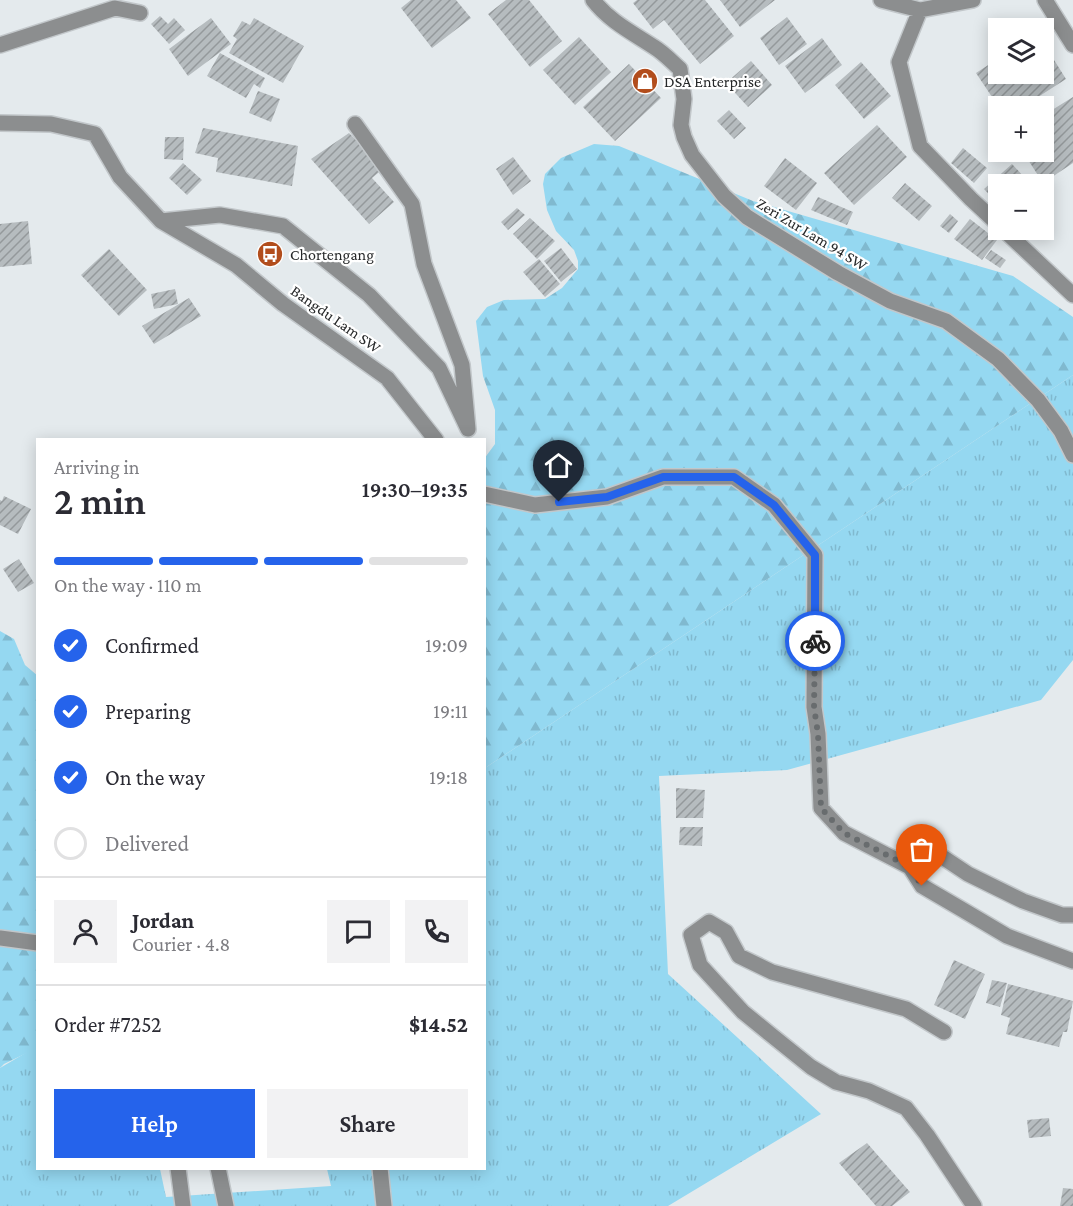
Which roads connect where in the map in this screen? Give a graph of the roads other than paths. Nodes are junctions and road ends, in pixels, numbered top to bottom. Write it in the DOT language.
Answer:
graph roads {
  1 [pos="593,0"];
  2 [pos="881,0"];
  3 [pos="974,0"];
  4 [pos="1045,0"];
  5 [pos="920,10"];
  6 [pos="140,13"];
  7 [pos="0,45"];
  8 [pos="1073,45"];
  9 [pos="0,123"];
  10 [pos="355,124"];
  11 [pos="988,215"];
  12 [pos="161,221"];
  13 [pos="1014,240"];
  14 [pos="1073,296"];
  15 [pos="434,438"];
  16 [pos="1073,455"];
  17 [pos="486,494"];
  18 [pos="910,867"];
  19 [pos="1073,915"];
  20 [pos="0,938"];
  21 [pos="36,943"];
  22 [pos="1073,961"];
  23 [pos="944,1032"];
  24 [pos="178,1170"];
  25 [pos="218,1170"];
  26 [pos="380,1170"];
  27 [pos="183,1206"];
  28 [pos="226,1206"];
  29 [pos="384,1206"];
  30 [pos="974,1206"];
  1 -- 16 [label="street, Zeri Zur Lam 94 SW"];
  2 -- 5 [label="street"];
  3 -- 5 [label="street"];
  4 -- 8 [label="street"];
  5 -- 11 [label="street"];
  6 -- 7 [label="street"];
  9 -- 12 [label="street, Bangdu Lam SW"];
  10 -- 12 [label="street"];
  12 -- 15 [label="street, Bangdu Lam SW"];
  13 -- 14 [label="street"];
  17 -- 18 [label="street"];
  18 -- 19 [label="street"];
  18 -- 22 [label="street"];
  20 -- 21 [label="street"];
  23 -- 30 [label="street"];
  24 -- 27 [label="street"];
  25 -- 28 [label="street"];
  26 -- 29 [label="street"];
}
